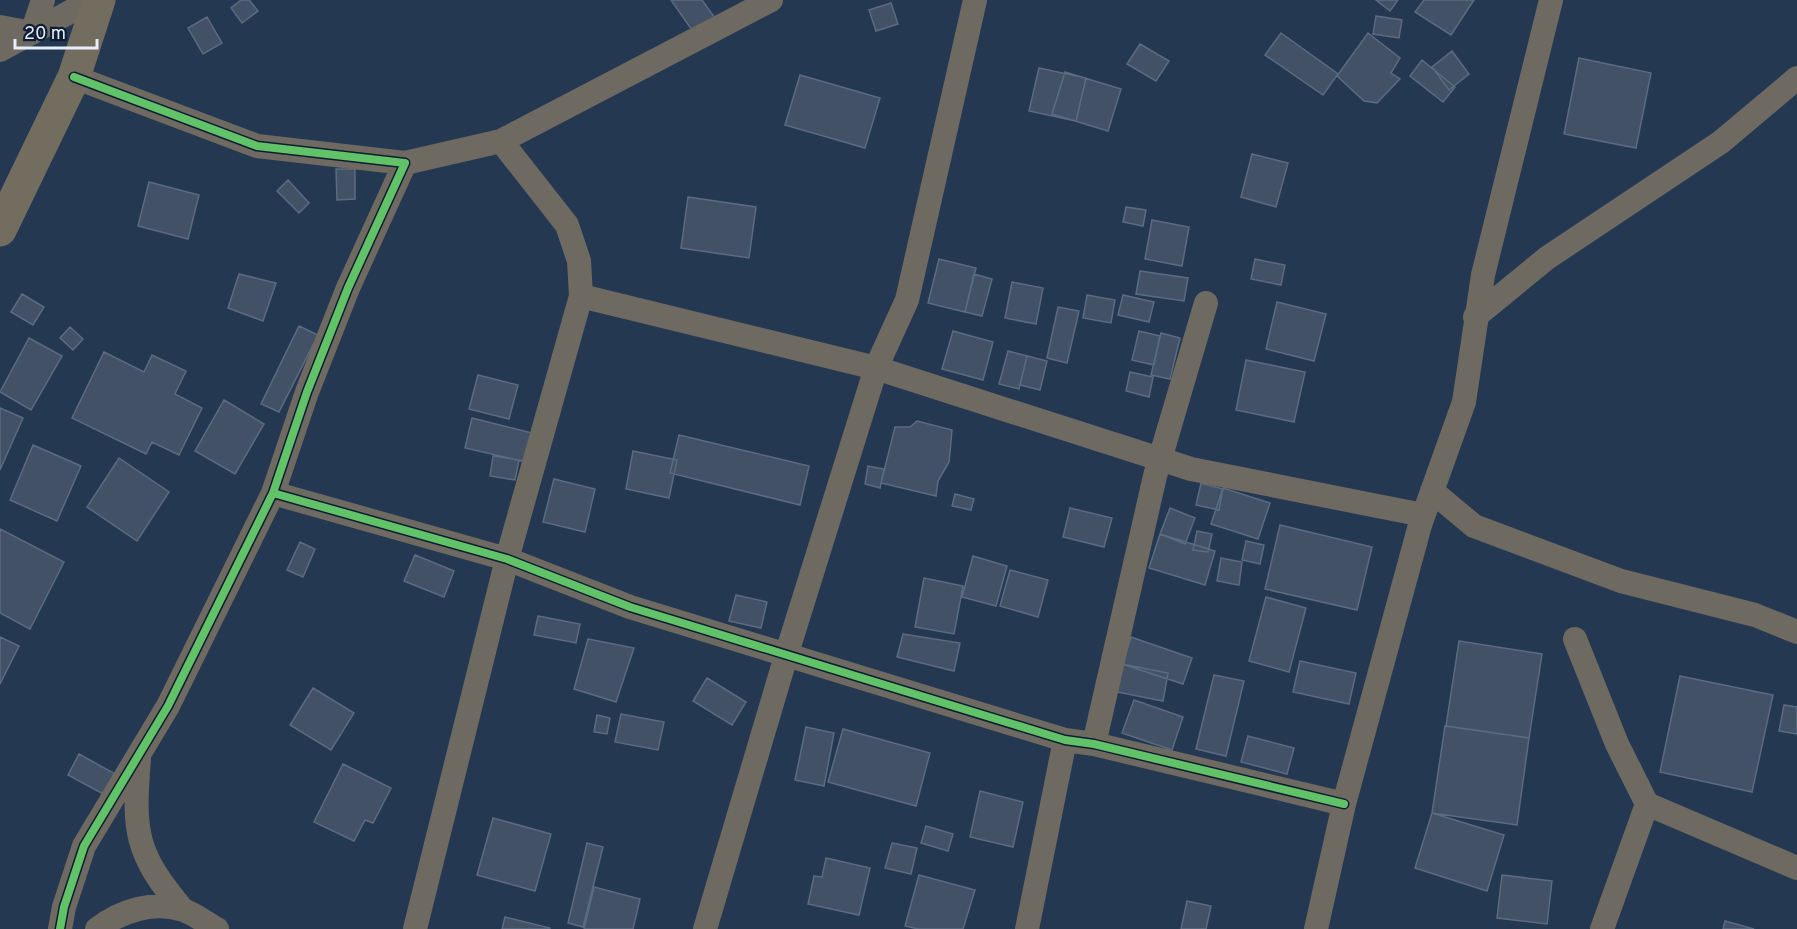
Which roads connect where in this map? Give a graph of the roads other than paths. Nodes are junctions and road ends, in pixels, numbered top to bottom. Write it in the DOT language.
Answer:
graph roads {
  1 [pos="43,0"];
  2 [pos="93,0"];
  3 [pos="99,0"];
  4 [pos="771,0"];
  5 [pos="975,0"];
  6 [pos="1551,0"];
  7 [pos="0,27"];
  8 [pos="32,33"];
  9 [pos="0,50"];
  10 [pos="75,76"];
  11 [pos="1797,78"];
  12 [pos="501,141"];
  13 [pos="405,163"];
  14 [pos="0,230"];
  15 [pos="581,296"];
  16 [pos="1206,303"];
  17 [pos="1475,317"];
  18 [pos="876,368"];
  19 [pos="1161,459"];
  20 [pos="1432,491"];
  21 [pos="273,493"];
  22 [pos="1423,515"];
  23 [pos="507,559"];
  24 [pos="1797,632"];
  25 [pos="1575,639"];
  26 [pos="786,656"];
  27 [pos="1065,740"];
  28 [pos="1094,744"];
  29 [pos="139,755"];
  30 [pos="1344,804"];
  31 [pos="1647,804"];
  32 [pos="1797,867"];
  33 [pos="183,910"];
  34 [pos="60,929"];
  35 [pos="97,929"];
  36 [pos="217,929"];
  37 [pos="415,929"];
  38 [pos="705,929"];
  39 [pos="1027,929"];
  40 [pos="1316,929"];
  41 [pos="1602,929"];
  1 -- 8 [label="street"];
  2 -- 8 [label="street"];
  3 -- 10 [label="main road"];
  4 -- 12 [label="street"];
  5 -- 18 [label="street"];
  6 -- 17 [label="street"];
  7 -- 8 [label="street"];
  8 -- 9 [label="street"];
  10 -- 13 [label="street"];
  10 -- 14 [label="main road"];
  11 -- 17 [label="street"];
  12 -- 13 [label="street"];
  12 -- 15 [label="street"];
  13 -- 21 [label="street"];
  15 -- 18 [label="street"];
  15 -- 23 [label="street"];
  16 -- 19 [label="street"];
  17 -- 20 [label="street"];
  18 -- 19 [label="street"];
  18 -- 26 [label="street"];
  19 -- 22 [label="street"];
  19 -- 28 [label="street"];
  20 -- 22 [label="street"];
  20 -- 24 [label="street"];
  21 -- 23 [label="street"];
  21 -- 29 [label="street"];
  22 -- 30 [label="street"];
  23 -- 26 [label="street"];
  23 -- 37 [label="street"];
  25 -- 31 [label="street"];
  26 -- 27 [label="street"];
  26 -- 38 [label="street"];
  27 -- 28 [label="street"];
  27 -- 39 [label="street"];
  28 -- 30 [label="street"];
  29 -- 33 [label="street"];
  29 -- 34 [label="street"];
  30 -- 40 [label="street"];
  31 -- 32 [label="street"];
  31 -- 41 [label="street"];
  33 -- 35 [label="street"];
  33 -- 36 [label="street"];
}
